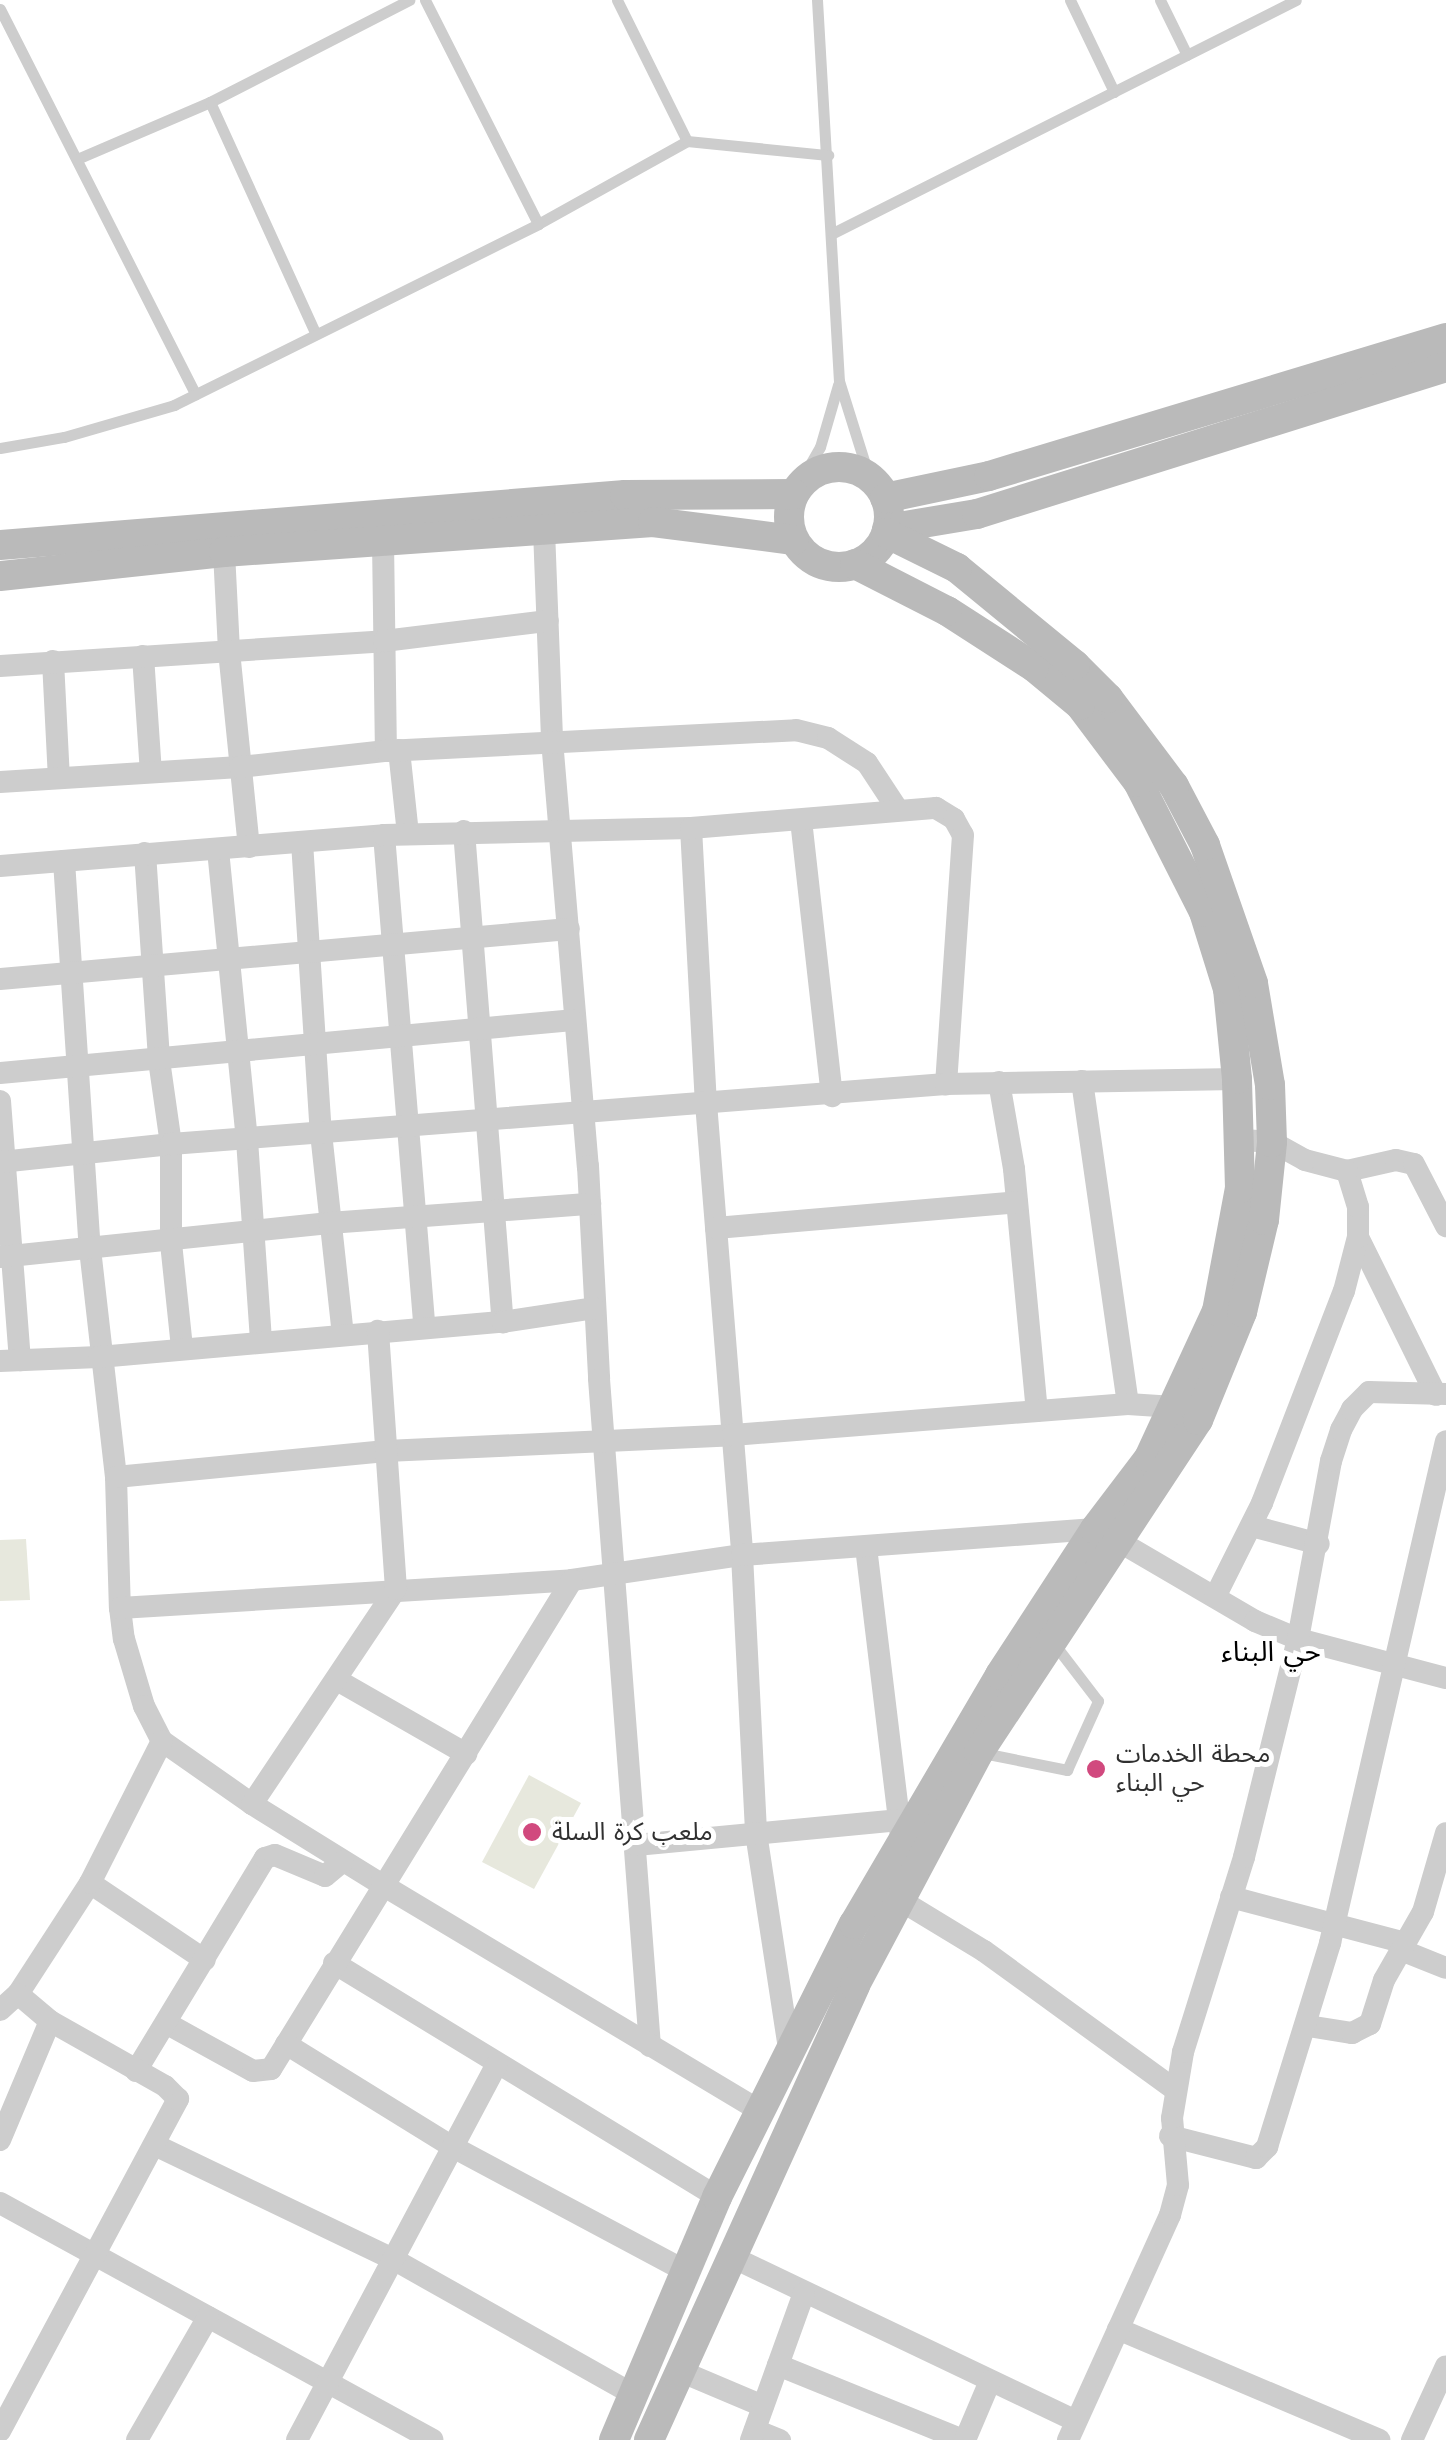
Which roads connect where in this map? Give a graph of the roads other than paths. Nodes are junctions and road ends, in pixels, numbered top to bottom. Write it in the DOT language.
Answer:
graph roads {
  1 [pos="410,0"];
  2 [pos="425,0"];
  3 [pos="617,0"];
  4 [pos="1070,0"];
  5 [pos="1160,0"];
  6 [pos="1296,0"];
  7 [pos="815,2"];
  8 [pos="0,9"];
  9 [pos="1187,55"];
  10 [pos="1114,92"];
  11 [pos="210,102"];
  12 [pos="686,141"];
  13 [pos="828,155"];
  14 [pos="77,159"];
  15 [pos="538,224"];
  16 [pos="833,233"];
  17 [pos="315,332"];
  18 [pos="1446,338"];
  19 [pos="1446,367"];
  20 [pos="839,381"];
  21 [pos="194,394"];
  22 [pos="0,448"];
  23 [pos="877,488"];
  24 [pos="795,492"];
  25 [pos="544,530"];
  26 [pos="886,531"];
  27 [pos="794,540"];
  28 [pos="383,541"];
  29 [pos="0,544"];
  30 [pos="224,552"];
  31 [pos="856,564"];
  32 [pos="0,576"];
  33 [pos="548,621"];
  34 [pos="384,641"];
  35 [pos="229,651"];
  36 [pos="144,656"];
  37 [pos="53,661"];
  38 [pos="0,666"];
  39 [pos="552,740"];
  40 [pos="392,750"];
  41 [pos="240,766"];
  42 [pos="150,772"];
  43 [pos="59,778"];
  44 [pos="0,782"];
  45 [pos="898,810"];
  46 [pos="801,820"];
  47 [pos="560,828"];
  48 [pos="691,828"];
  49 [pos="464,831"];
  50 [pos="396,835"];
  51 [pos="302,842"];
  52 [pos="249,847"];
  53 [pos="218,850"];
  54 [pos="145,853"];
  55 [pos="64,861"];
  56 [pos="0,866"];
  57 [pos="568,928"];
  58 [pos="471,935"];
  59 [pos="391,943"];
  60 [pos="308,951"];
  61 [pos="230,956"];
  62 [pos="150,963"];
  63 [pos="74,974"];
  64 [pos="0,979"];
  65 [pos="573,1020"];
  66 [pos="480,1030"];
  67 [pos="398,1037"];
  68 [pos="315,1042"];
  69 [pos="239,1050"];
  70 [pos="158,1060"];
  71 [pos="80,1067"];
  72 [pos="0,1073"];
  73 [pos="1237,1079"];
  74 [pos="1082,1081"];
  75 [pos="999,1082"];
  76 [pos="946,1084"];
  77 [pos="832,1096"];
  78 [pos="0,1101"];
  79 [pos="706,1103"];
  80 [pos="581,1111"];
  81 [pos="487,1120"];
  82 [pos="407,1126"];
  83 [pos="320,1134"];
  84 [pos="247,1140"];
  85 [pos="1240,1140"];
  86 [pos="1272,1142"];
  87 [pos="171,1144"];
  88 [pos="85,1156"];
  89 [pos="2,1161"];
  90 [pos="1346,1171"];
  91 [pos="1017,1202"];
  92 [pos="590,1204"];
  93 [pos="496,1211"];
  94 [pos="415,1217"];
  95 [pos="329,1224"];
  96 [pos="1446,1226"];
  97 [pos="716,1228"];
  98 [pos="251,1233"];
  99 [pos="1358,1237"];
  100 [pos="170,1243"];
  101 [pos="90,1249"];
  102 [pos="6,1256"];
  103 [pos="594,1308"];
  104 [pos="502,1322"];
  105 [pos="424,1326"];
  106 [pos="378,1331"];
  107 [pos="343,1334"];
  108 [pos="261,1340"];
  109 [pos="182,1347"];
  110 [pos="100,1357"];
  111 [pos="10,1360"];
  112 [pos="1441,1395"];
  113 [pos="1128,1404"];
  114 [pos="1174,1407"];
  115 [pos="1037,1411"];
  116 [pos="734,1435"];
  117 [pos="604,1440"];
  118 [pos="1446,1440"];
  119 [pos="386,1452"];
  120 [pos="116,1477"];
  121 [pos="1252,1526"];
  122 [pos="1108,1536"];
  123 [pos="1318,1544"];
  124 [pos="866,1547"];
  125 [pos="742,1555"];
  126 [pos="615,1570"];
  127 [pos="572,1580"];
  128 [pos="396,1589"];
  129 [pos="1215,1598"];
  130 [pos="120,1608"];
  131 [pos="1298,1639"];
  132 [pos="1053,1643"];
  133 [pos="1392,1664"];
  134 [pos="1446,1678"];
  135 [pos="337,1680"];
  136 [pos="162,1741"];
  137 [pos="979,1752"];
  138 [pos="466,1754"];
  139 [pos="252,1804"];
  140 [pos="756,1832"];
  141 [pos="901,1832"];
  142 [pos="1446,1833"];
  143 [pos="636,1844"];
  144 [pos="343,1861"];
  145 [pos="90,1884"];
  146 [pos="381,1884"];
  147 [pos="1231,1897"];
  148 [pos="900,1900"];
  149 [pos="1334,1922"];
  150 [pos="1403,1947"];
  151 [pos="204,1960"];
  152 [pos="334,1963"];
  153 [pos="1446,1968"];
  154 [pos="9,2002"];
  155 [pos="50,2021"];
  156 [pos="166,2024"];
  157 [pos="1308,2026"];
  158 [pos="286,2044"];
  159 [pos="650,2046"];
  160 [pos="790,2054"];
  161 [pos="497,2064"];
  162 [pos="136,2071"];
  163 [pos="1175,2090"];
  164 [pos="760,2111"];
  165 [pos="1170,2136"];
  166 [pos="0,2140"];
  167 [pos="156,2146"];
  168 [pos="453,2147"];
  169 [pos="718,2198"];
  170 [pos="0,2203"];
  171 [pos="97,2256"];
  172 [pos="730,2256"];
  173 [pos="392,2260"];
  174 [pos="686,2272"];
  175 [pos="804,2293"];
  176 [pos="208,2317"];
  177 [pos="1118,2330"];
  178 [pos="778,2365"];
  179 [pos="1446,2366"];
  180 [pos="680,2371"];
  181 [pos="990,2381"];
  182 [pos="327,2383"];
  183 [pos="634,2395"];
  184 [pos="763,2406"];
  185 [pos="1072,2430"];
  186 [pos="0,2431"];
  187 [pos="753,2435"];
  188 [pos="137,2440"];
  189 [pos="297,2440"];
  190 [pos="432,2440"];
  191 [pos="614,2440"];
  192 [pos="650,2440"];
  193 [pos="780,2440"];
  194 [pos="964,2440"];
  195 [pos="1380,2440"];
  196 [pos="1412,2440"];
  1 -- 11 [label="lane"];
  2 -- 15 [label="lane"];
  3 -- 12 [label="lane"];
  4 -- 10 [label="lane"];
  5 -- 9 [label="lane"];
  6 -- 9 [label="lane"];
  7 -- 13 [label="lane"];
  8 -- 14 [label="lane"];
  9 -- 10 [label="lane"];
  10 -- 16 [label="lane"];
  11 -- 14 [label="lane"];
  11 -- 17 [label="lane"];
  12 -- 13 [label="lane"];
  12 -- 15 [label="lane"];
  13 -- 16 [label="lane"];
  14 -- 21 [label="lane"];
  15 -- 17 [label="lane"];
  16 -- 20 [label="lane"];
  17 -- 21 [label="lane"];
  18 -- 23 [label="main road"];
  19 -- 26 [label="main road"];
  20 -- 23 [label="lane"];
  20 -- 24 [label="lane"];
  21 -- 22 [label="lane"];
  23 -- 24 [label="main road"];
  23 -- 26 [label="main road"];
  24 -- 27 [label="main road"];
  24 -- 29 [label="main road"];
  25 -- 27 [label="main road"];
  25 -- 28 [label="main road"];
  25 -- 33 [label="street"];
  26 -- 31 [label="main road"];
  26 -- 86 [label="main road"];
  27 -- 31 [label="main road"];
  28 -- 30 [label="main road"];
  28 -- 34 [label="street"];
  30 -- 32 [label="main road"];
  30 -- 35 [label="street"];
  31 -- 73 [label="main road"];
  33 -- 34 [label="street"];
  33 -- 39 [label="street"];
  34 -- 35 [label="street"];
  34 -- 40 [label="street"];
  35 -- 36 [label="street"];
  35 -- 41 [label="street"];
  36 -- 37 [label="street"];
  36 -- 42 [label="street"];
  37 -- 38 [label="street"];
  37 -- 43 [label="street"];
  39 -- 40 [label="street"];
  39 -- 45 [label="street"];
  39 -- 47 [label="street"];
  40 -- 41 [label="street"];
  40 -- 50 [label="street"];
  41 -- 42 [label="street"];
  41 -- 52 [label="street"];
  42 -- 43 [label="street"];
  43 -- 44 [label="street"];
  45 -- 46 [label="street"];
  45 -- 76 [label="street"];
  46 -- 48 [label="street"];
  46 -- 77 [label="street"];
  47 -- 48 [label="street"];
  47 -- 49 [label="street"];
  47 -- 57 [label="street"];
  48 -- 79 [label="street"];
  49 -- 50 [label="street"];
  49 -- 58 [label="street"];
  50 -- 51 [label="street"];
  50 -- 59 [label="street"];
  51 -- 52 [label="street"];
  51 -- 60 [label="street"];
  52 -- 53 [label="street"];
  53 -- 54 [label="street"];
  53 -- 61 [label="street"];
  54 -- 55 [label="street"];
  54 -- 62 [label="street"];
  55 -- 56 [label="street"];
  55 -- 63 [label="street"];
  57 -- 58 [label="street"];
  57 -- 65 [label="street"];
  58 -- 59 [label="street"];
  58 -- 66 [label="street"];
  59 -- 60 [label="street"];
  59 -- 67 [label="street"];
  60 -- 61 [label="street"];
  60 -- 68 [label="street"];
  61 -- 62 [label="street"];
  61 -- 69 [label="street"];
  62 -- 63 [label="street"];
  62 -- 70 [label="street"];
  63 -- 64 [label="street"];
  63 -- 71 [label="street"];
  65 -- 66 [label="street"];
  65 -- 80 [label="street"];
  66 -- 67 [label="street"];
  66 -- 81 [label="street"];
  67 -- 68 [label="street"];
  67 -- 82 [label="street"];
  68 -- 69 [label="street"];
  68 -- 83 [label="street"];
  69 -- 70 [label="street"];
  69 -- 84 [label="street"];
  70 -- 71 [label="street"];
  70 -- 87 [label="street"];
  71 -- 72 [label="street"];
  71 -- 88 [label="street"];
  73 -- 74 [label="street"];
  73 -- 85 [label="main road"];
  74 -- 75 [label="street"];
  74 -- 113 [label="street"];
  75 -- 76 [label="street"];
  75 -- 91 [label="street"];
  76 -- 77 [label="street"];
  77 -- 79 [label="street"];
  78 -- 89 [label="street"];
  79 -- 80 [label="street"];
  79 -- 97 [label="street"];
  80 -- 81 [label="street"];
  80 -- 92 [label="street"];
  81 -- 82 [label="street"];
  81 -- 93 [label="street"];
  82 -- 83 [label="street"];
  82 -- 94 [label="street"];
  83 -- 84 [label="street"];
  83 -- 95 [label="street"];
  84 -- 87 [label="street"];
  84 -- 98 [label="street"];
  85 -- 86 [label="street"];
  85 -- 114 [label="main road"];
  86 -- 90 [label="street"];
  86 -- 122 [label="main road"];
  87 -- 88 [label="street"];
  87 -- 100 [label="street"];
  88 -- 89 [label="street"];
  88 -- 101 [label="street"];
  89 -- 102 [label="street"];
  90 -- 96 [label="street"];
  90 -- 99 [label="street"];
  91 -- 97 [label="street"];
  91 -- 115 [label="street"];
  92 -- 93 [label="street"];
  92 -- 103 [label="street"];
  93 -- 94 [label="street"];
  93 -- 104 [label="street"];
  94 -- 95 [label="street"];
  94 -- 105 [label="street"];
  95 -- 98 [label="street"];
  95 -- 107 [label="street"];
  97 -- 116 [label="street"];
  98 -- 100 [label="street"];
  98 -- 108 [label="street"];
  99 -- 112 [label="street"];
  99 -- 121 [label="street"];
  100 -- 101 [label="street"];
  100 -- 109 [label="street"];
  101 -- 102 [label="street"];
  101 -- 110 [label="street"];
  102 -- 111 [label="street"];
  103 -- 104 [label="street"];
  103 -- 117 [label="street"];
  104 -- 105 [label="street"];
  105 -- 106 [label="street"];
  106 -- 107 [label="street"];
  106 -- 119 [label="street"];
  107 -- 108 [label="street"];
  108 -- 109 [label="street"];
  109 -- 110 [label="street"];
  110 -- 111 [label="street"];
  110 -- 120 [label="street"];
  112 -- 123 [label="street"];
  113 -- 114 [label="street"];
  113 -- 115 [label="street"];
  114 -- 122 [label="main road"];
  115 -- 116 [label="street"];
  116 -- 117 [label="street"];
  116 -- 125 [label="street"];
  117 -- 119 [label="street"];
  117 -- 126 [label="street"];
  118 -- 133 [label="street"];
  119 -- 120 [label="street"];
  119 -- 128 [label="street"];
  120 -- 130 [label="street"];
  121 -- 123 [label="street"];
  121 -- 129 [label="street"];
  122 -- 124 [label="street"];
  122 -- 129 [label="street"];
  122 -- 132 [label="main road"];
  122 -- 141 [label="main road"];
  123 -- 131 [label="street"];
  124 -- 125 [label="street"];
  124 -- 141 [label="street"];
  125 -- 126 [label="street"];
  125 -- 140 [label="street"];
  126 -- 127 [label="street"];
  126 -- 143 [label="street"];
  127 -- 128 [label="street"];
  127 -- 138 [label="street"];
  128 -- 130 [label="street"];
  128 -- 135 [label="street"];
  129 -- 131 [label="street"];
  130 -- 136 [label="street"];
  131 -- 133 [label="street"];
  131 -- 147 [label="street"];
  132 -- 137 [label="main road"];
  132 -- 137 [label="lane"];
  133 -- 134 [label="street"];
  133 -- 149 [label="street"];
  135 -- 138 [label="street"];
  135 -- 139 [label="street"];
  136 -- 139 [label="street"];
  136 -- 145 [label="street"];
  137 -- 148 [label="main road"];
  138 -- 146 [label="street"];
  139 -- 144 [label="street"];
  140 -- 141 [label="street"];
  140 -- 143 [label="street"];
  140 -- 160 [label="street"];
  141 -- 160 [label="main road"];
  142 -- 150 [label="street"];
  143 -- 159 [label="street"];
  144 -- 146 [label="street"];
  144 -- 151 [label="street"];
  145 -- 151 [label="street"];
  145 -- 154 [label="street"];
  146 -- 152 [label="street"];
  146 -- 159 [label="street"];
  147 -- 149 [label="street"];
  147 -- 163 [label="street"];
  148 -- 163 [label="street"];
  148 -- 172 [label="main road"];
  149 -- 150 [label="street"];
  149 -- 157 [label="street"];
  150 -- 153 [label="street"];
  150 -- 157 [label="street"];
  151 -- 156 [label="street"];
  152 -- 158 [label="street"];
  152 -- 161 [label="street"];
  154 -- 155 [label="street"];
  155 -- 162 [label="street"];
  155 -- 166 [label="street"];
  156 -- 158 [label="street"];
  156 -- 162 [label="street"];
  157 -- 165 [label="street"];
  158 -- 168 [label="street"];
  159 -- 164 [label="street"];
  160 -- 164 [label="main road"];
  161 -- 168 [label="street"];
  161 -- 169 [label="street"];
  162 -- 167 [label="street"];
  163 -- 165 [label="street"];
  164 -- 169 [label="main road"];
  165 -- 177 [label="street"];
  167 -- 171 [label="street"];
  167 -- 173 [label="street"];
  168 -- 173 [label="street"];
  168 -- 174 [label="street"];
  169 -- 174 [label="main road"];
  170 -- 171 [label="street"];
  171 -- 176 [label="street"];
  171 -- 186 [label="street"];
  172 -- 175 [label="street"];
  172 -- 180 [label="main road"];
  173 -- 182 [label="street"];
  173 -- 183 [label="street"];
  174 -- 183 [label="main road"];
  175 -- 178 [label="street"];
  175 -- 181 [label="street"];
  176 -- 182 [label="street"];
  176 -- 188 [label="street"];
  177 -- 185 [label="street"];
  177 -- 195 [label="street"];
  178 -- 184 [label="street"];
  178 -- 194 [label="street"];
  179 -- 196 [label="street"];
  180 -- 184 [label="street"];
  180 -- 192 [label="main road"];
  181 -- 185 [label="street"];
  181 -- 194 [label="street"];
  182 -- 189 [label="street"];
  182 -- 190 [label="street"];
  183 -- 191 [label="main road"];
  184 -- 187 [label="street"];
  187 -- 193 [label="street"];
}
